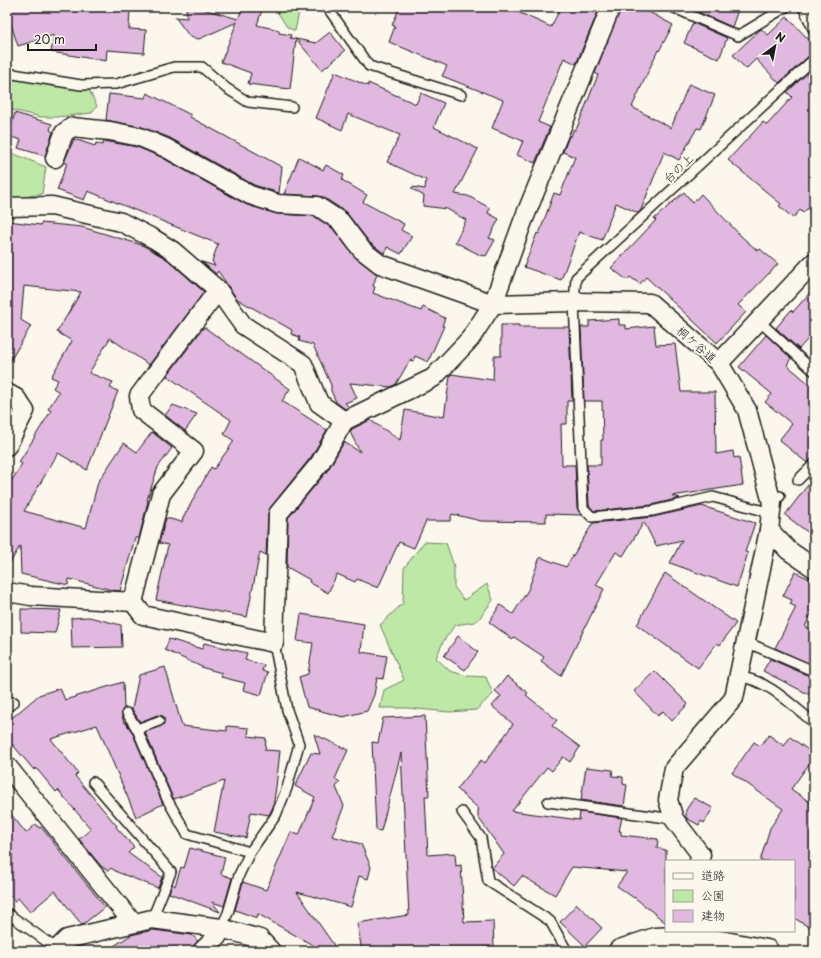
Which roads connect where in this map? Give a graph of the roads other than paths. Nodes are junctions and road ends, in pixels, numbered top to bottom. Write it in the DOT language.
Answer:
graph roads {
  1 [pos="327,7"];
  2 [pos="611,7"];
  3 [pos="672,7"];
  4 [pos="786,7"];
  5 [pos="803,7"];
  6 [pos="814,31"];
  7 [pos="814,59"];
  8 [pos="7,73"];
  9 [pos="461,95"];
  10 [pos="292,107"];
  11 [pos="55,158"];
  12 [pos="7,208"];
  13 [pos="814,262"];
  14 [pos="218,290"];
  15 [pos="574,302"];
  16 [pos="493,304"];
  17 [pos="759,321"];
  18 [pos="719,363"];
  19 [pos="814,371"];
  20 [pos="7,393"];
  21 [pos="344,421"];
  22 [pos="7,446"];
  23 [pos="814,464"];
  24 [pos="798,480"];
  25 [pos="776,500"];
  26 [pos="769,530"];
  27 [pos="814,568"];
  28 [pos="7,592"];
  29 [pos="133,602"];
  30 [pos="746,642"];
  31 [pos="274,643"];
  32 [pos="809,669"];
  33 [pos="739,677"];
  34 [pos="14,702"];
  35 [pos="7,708"];
  36 [pos="127,713"];
  37 [pos="158,721"];
  38 [pos="814,723"];
  39 [pos="137,729"];
  40 [pos="7,766"];
  41 [pos="93,782"];
  42 [pos="548,802"];
  43 [pos="462,812"];
  44 [pos="674,819"];
  45 [pos="250,852"];
  46 [pos="699,860"];
  47 [pos="7,913"];
  48 [pos="152,919"];
  49 [pos="133,923"];
  50 [pos="221,928"];
  51 [pos="693,934"];
  52 [pos="57,950"];
  53 [pos="202,951"];
  54 [pos="271,951"];
  55 [pos="567,951"];
  56 [pos="620,951"];
  57 [pos="767,951"];
  1 -- 9 [label="lane"];
  2 -- 16 [label="street"];
  3 -- 4 [label="lane"];
  5 -- 6 [label="lane"];
  7 -- 15 [label="lane, 台の上"];
  8 -- 10 [label="lane"];
  11 -- 16 [label="street"];
  12 -- 14 [label="street"];
  13 -- 17 [label="street"];
  14 -- 21 [label="street"];
  14 -- 29 [label="street"];
  15 -- 16 [label="street, 桐ケ谷道"];
  15 -- 18 [label="street, 桐ケ谷道"];
  15 -- 25 [label="lane, 台の上"];
  16 -- 21 [label="street"];
  17 -- 18 [label="street"];
  17 -- 19 [label="lane"];
  18 -- 25 [label="street, 桐ケ谷道"];
  20 -- 22 [label="street"];
  21 -- 31 [label="street"];
  23 -- 24 [label="lane"];
  25 -- 26 [label="street, 桐ケ谷道"];
  26 -- 27 [label="street"];
  26 -- 30 [label="street, 桐ケ谷道"];
  28 -- 29 [label="street"];
  29 -- 31 [label="street"];
  30 -- 32 [label="lane"];
  30 -- 33 [label="street, 桐ケ谷道"];
  31 -- 45 [label="lane"];
  33 -- 38 [label="lane"];
  33 -- 44 [label="street, 桐ケ谷道"];
  34 -- 35 [label="lane"];
  36 -- 39 [label="lane"];
  37 -- 39 [label="lane"];
  39 -- 45 [label="lane"];
  40 -- 49 [label="street"];
  41 -- 48 [label="lane"];
  42 -- 44 [label="lane"];
  43 -- 55 [label="lane"];
  44 -- 46 [label="street, 桐ケ谷道"];
  45 -- 50 [label="lane"];
  47 -- 52 [label="lane"];
  48 -- 49 [label="street"];
  48 -- 50 [label="street"];
  49 -- 52 [label="street"];
  50 -- 53 [label="street"];
  50 -- 54 [label="street"];
  51 -- 56 [label="main road"];
  51 -- 57 [label="main road"];
}
